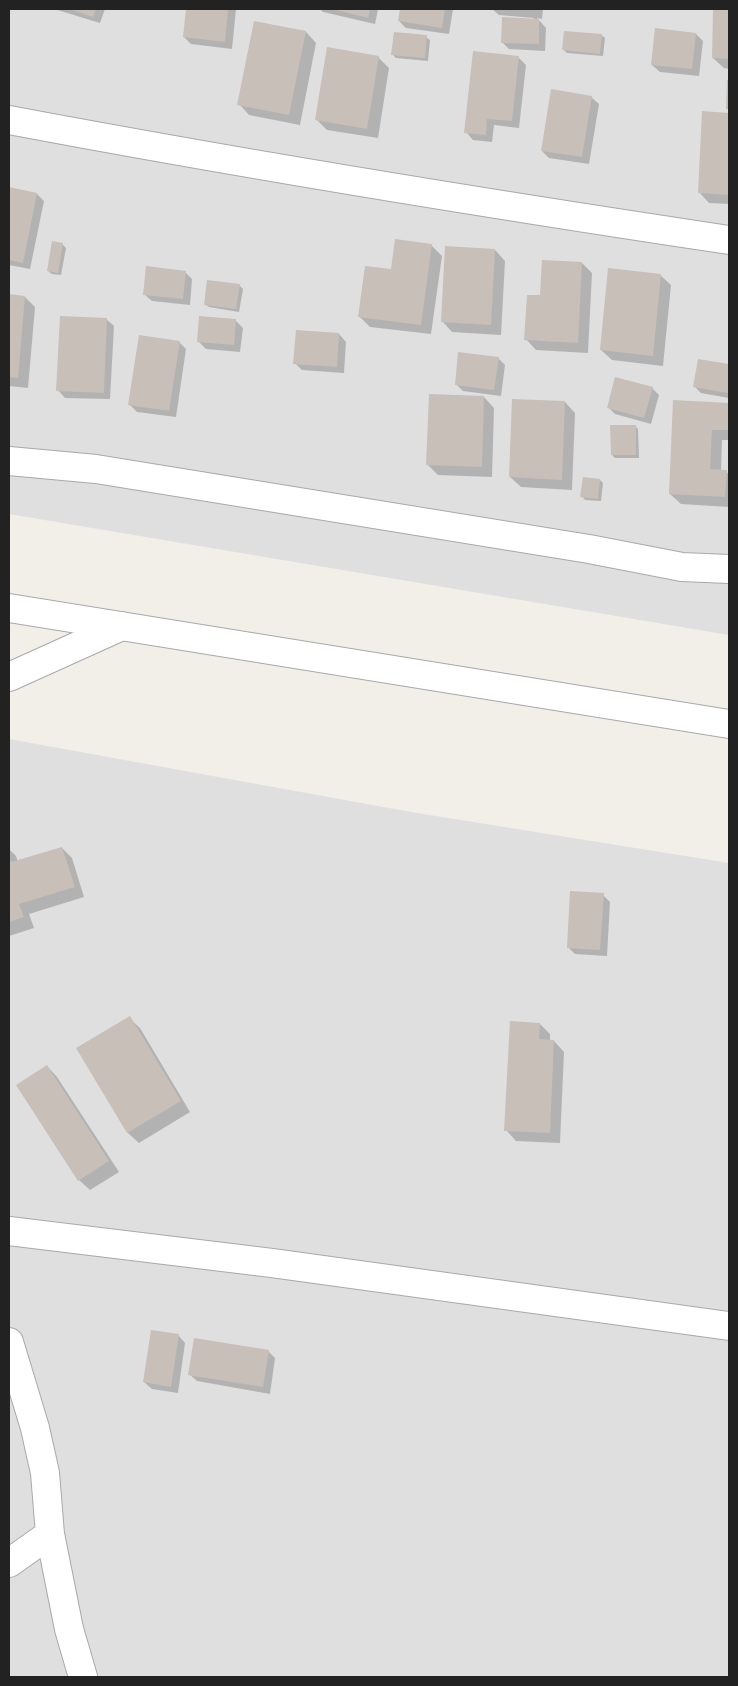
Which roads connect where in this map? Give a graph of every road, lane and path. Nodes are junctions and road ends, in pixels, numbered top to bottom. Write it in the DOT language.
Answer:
graph roads {
  1 [pos="9,120"];
  2 [pos="729,240"];
  3 [pos="9,461"];
  4 [pos="729,569"];
  5 [pos="9,608"];
  6 [pos="122,626"];
  7 [pos="9,677"];
  8 [pos="729,724"];
  9 [pos="9,1231"];
  10 [pos="729,1326"];
  11 [pos="9,1342"];
  12 [pos="50,1534"];
  13 [pos="9,1563"];
  14 [pos="83,1677"];
  1 -- 2 [label="street"];
  3 -- 4 [label="street"];
  5 -- 6 [label="street"];
  6 -- 7 [label="street"];
  6 -- 8 [label="street"];
  9 -- 10 [label="street"];
  11 -- 12 [label="street"];
  12 -- 13 [label="street"];
  12 -- 14 [label="street"];
}
